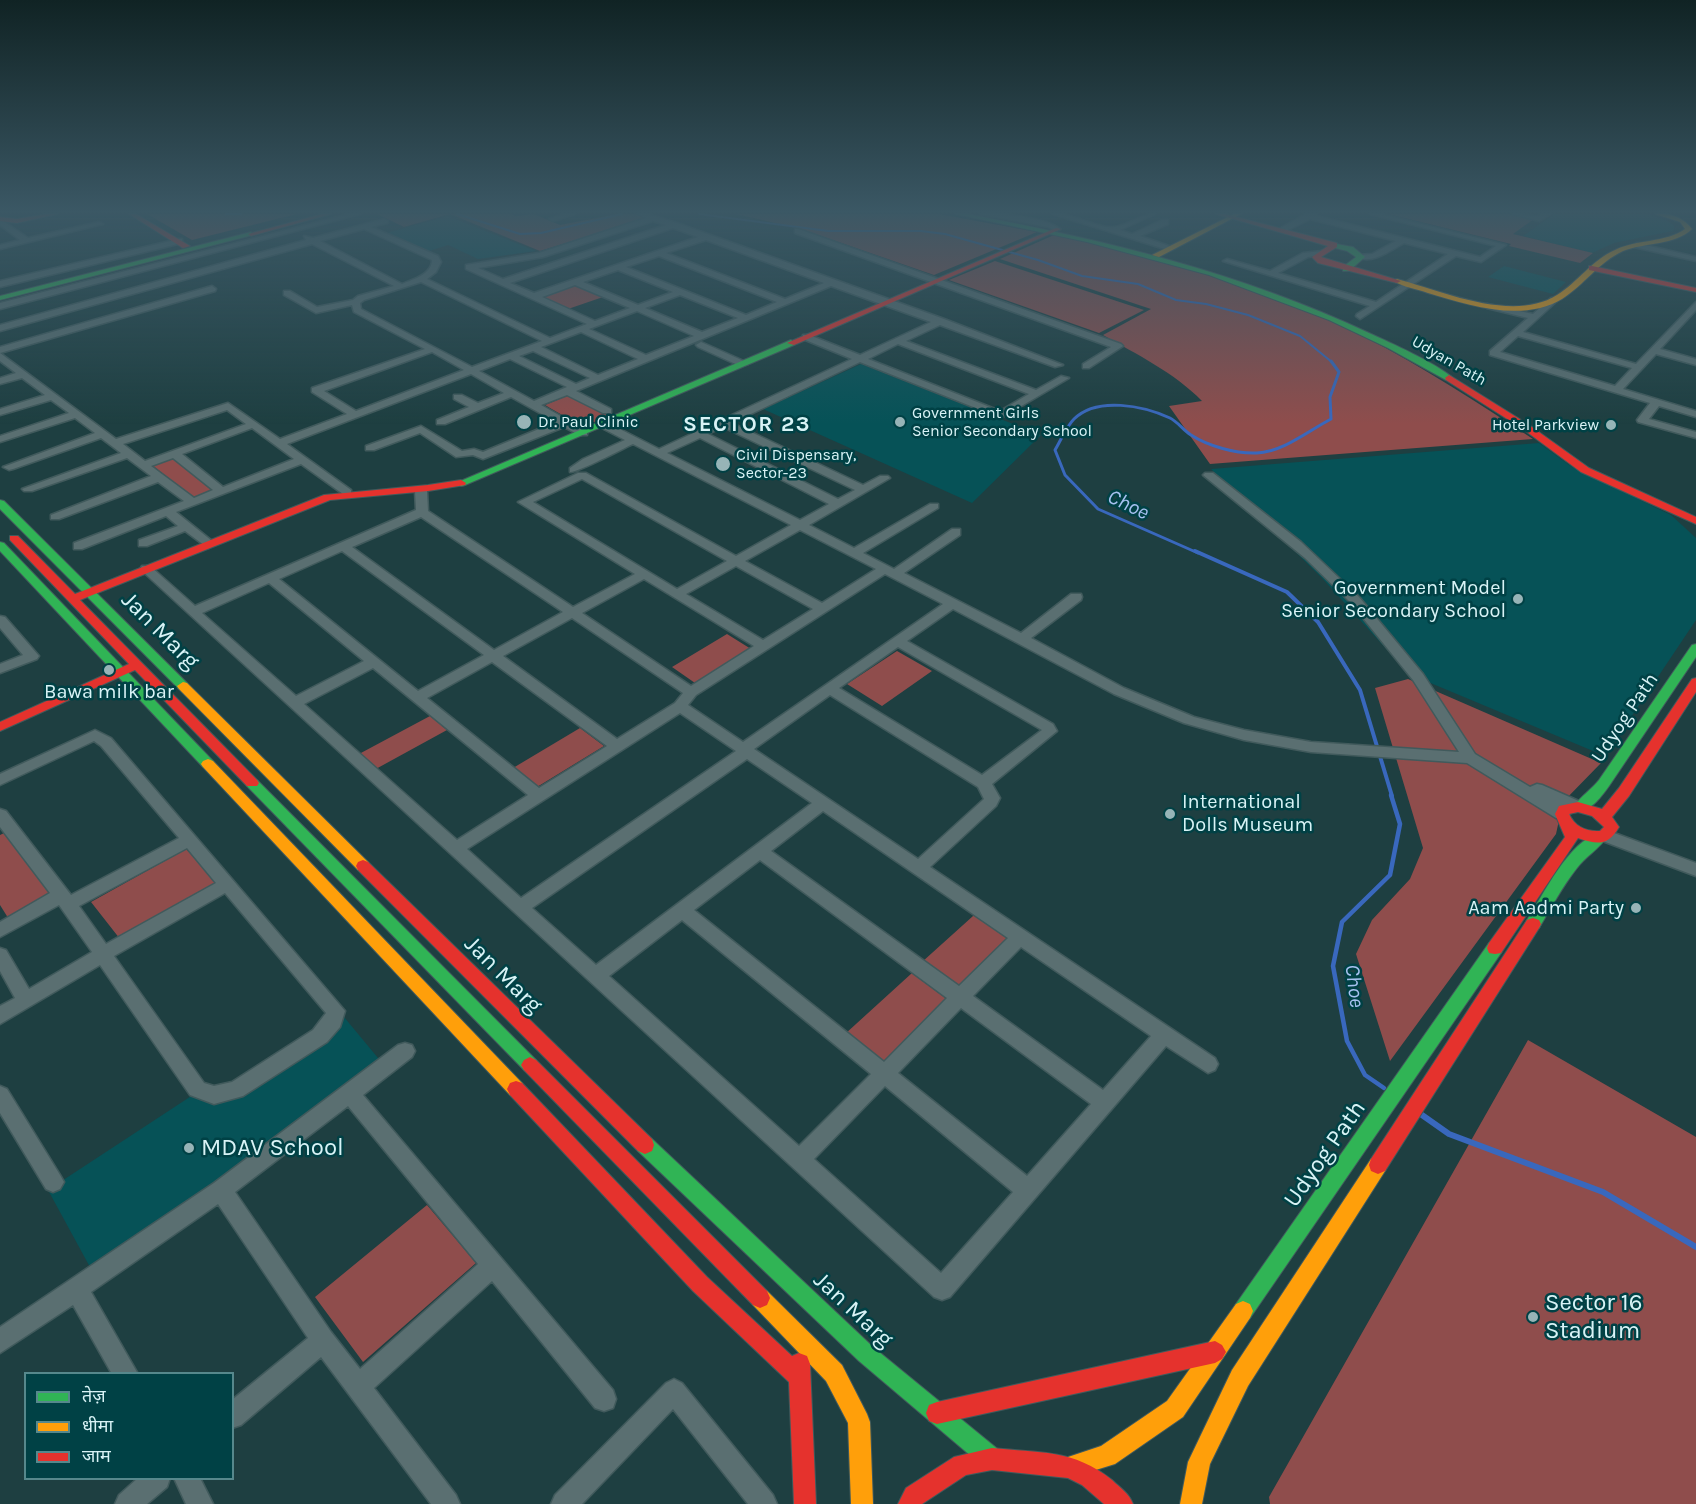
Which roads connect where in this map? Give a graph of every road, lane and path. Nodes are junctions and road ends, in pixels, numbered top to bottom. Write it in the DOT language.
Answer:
graph roads {
  1 [pos="35,284"];
  2 [pos="57,284"];
  3 [pos="80,284"];
  4 [pos="157,284"];
  5 [pos="203,284"];
  6 [pos="396,284"];
  7 [pos="407,284"];
  8 [pos="431,284"];
  9 [pos="509,284"];
  10 [pos="570,284"];
  11 [pos="581,284"];
  12 [pos="661,284"];
  13 [pos="739,284"];
  14 [pos="828,284"];
  15 [pos="839,284"];
  16 [pos="929,284"];
  17 [pos="950,284"];
  18 [pos="1248,284"];
  19 [pos="1254,284"];
  20 [pos="1306,284"];
  21 [pos="1406,284"];
  22 [pos="1573,284"];
  23 [pos="1669,284"];
  24 [pos="400,286"];
  25 [pos="1696,290"];
  26 [pos="680,292"];
  27 [pos="0,293"];
  28 [pos="287,293"];
  29 [pos="535,296"];
  30 [pos="0,298"];
  31 [pos="1554,300"];
  32 [pos="356,302"];
  33 [pos="785,302"];
  34 [pos="888,302"];
  35 [pos="1377,304"];
  36 [pos="1488,305"];
  37 [pos="1696,305"];
  38 [pos="0,306"];
  39 [pos="637,308"];
  40 [pos="624,312"];
  41 [pos="1360,316"];
  42 [pos="1534,317"];
  43 [pos="746,318"];
  44 [pos="940,321"];
  45 [pos="596,324"];
  46 [pos="0,328"];
  47 [pos="581,329"];
  48 [pos="1516,333"];
  49 [pos="806,337"];
  50 [pos="702,340"];
  51 [pos="549,341"];
  52 [pos="690,341"];
  53 [pos="898,341"];
  54 [pos="533,347"];
  55 [pos="433,349"];
  56 [pos="0,350"];
  57 [pos="1653,350"];
  58 [pos="0,356"];
  59 [pos="511,356"];
  60 [pos="646,359"];
  61 [pos="860,359"];
  62 [pos="1696,362"];
  63 [pos="742,364"];
  64 [pos="1058,365"];
  65 [pos="1086,366"];
  66 [pos="1638,367"];
  67 [pos="471,370"];
  68 [pos="24,374"];
  69 [pos="1064,378"];
  70 [pos="599,379"];
  71 [pos="0,381"];
  72 [pos="572,390"];
  73 [pos="1617,390"];
  74 [pos="512,393"];
  75 [pos="1038,394"];
  76 [pos="52,396"];
  77 [pos="458,398"];
  78 [pos="1657,402"];
  79 [pos="533,405"];
  80 [pos="477,407"];
  81 [pos="0,412"];
  82 [pos="76,414"];
  83 [pos="354,414"];
  84 [pos="1696,414"];
  85 [pos="604,418"];
  86 [pos="441,422"];
  87 [pos="564,423"];
  88 [pos="724,423"];
  89 [pos="254,424"];
  90 [pos="583,433"];
  91 [pos="102,434"];
  92 [pos="701,434"];
  93 [pos="1696,435"];
  94 [pos="0,439"];
  95 [pos="633,440"];
  96 [pos="115,443"];
  97 [pos="279,443"];
  98 [pos="370,448"];
  99 [pos="174,453"];
  100 [pos="658,453"];
  101 [pos="128,454"];
  102 [pos="302,460"];
  103 [pos="143,465"];
  104 [pos="9,467"];
  105 [pos="574,470"];
  106 [pos="1209,475"];
  107 [pos="160,477"];
  108 [pos="884,478"];
  109 [pos="28,489"];
  110 [pos="864,490"];
  111 [pos="221,491"];
  112 [pos="421,491"];
  113 [pos="347,492"];
  114 [pos="192,502"];
  115 [pos="0,503"];
  116 [pos="838,504"];
  117 [pos="934,506"];
  118 [pos="1696,510"];
  119 [pos="168,512"];
  120 [pos="422,512"];
  121 [pos="55,517"];
  122 [pos="1696,521"];
  123 [pos="797,525"];
  124 [pos="187,526"];
  125 [pos="8,531"];
  126 [pos="956,532"];
  127 [pos="143,543"];
  128 [pos="0,544"];
  129 [pos="208,544"];
  130 [pos="78,546"];
  131 [pos="343,546"];
  132 [pos="853,554"];
  133 [pos="736,561"];
  134 [pos="146,569"];
  135 [pos="888,572"];
  136 [pos="644,574"];
  137 [pos="270,578"];
  138 [pos="89,592"];
  139 [pos="677,594"];
  140 [pos="1076,597"];
  141 [pos="73,599"];
  142 [pos="951,604"];
  143 [pos="823,609"];
  144 [pos="193,612"];
  145 [pos="572,613"];
  146 [pos="0,620"];
  147 [pos="1022,639"];
  148 [pos="898,641"];
  149 [pos="764,646"];
  150 [pos="1696,648"];
  151 [pos="493,656"];
  152 [pos="154,657"];
  153 [pos="374,662"];
  154 [pos="137,664"];
  155 [pos="0,669"];
  156 [pos="120,672"];
  157 [pos="1696,682"];
  158 [pos="830,689"];
  159 [pos="691,692"];
  160 [pos="417,697"];
  161 [pos="294,703"];
  162 [pos="680,706"];
  163 [pos="0,727"];
  164 [pos="616,747"];
  165 [pos="745,750"];
  166 [pos="1476,762"];
  167 [pos="0,780"];
  168 [pos="983,783"];
  169 [pos="539,796"];
  170 [pos="824,803"];
  171 [pos="1571,812"];
  172 [pos="3,824"];
  173 [pos="1605,829"];
  174 [pos="188,840"];
  175 [pos="455,849"];
  176 [pos="760,851"];
  177 [pos="919,867"];
  178 [pos="1692,868"];
  179 [pos="226,885"];
  180 [pos="64,900"];
  181 [pos="520,908"];
  182 [pos="682,910"];
  183 [pos="2,924"];
  184 [pos="1021,936"];
  185 [pos="103,954"];
  186 [pos="3,965"];
  187 [pos="595,976"];
  188 [pos="961,998"];
  189 [pos="26,1001"];
  190 [pos="0,1016"];
  191 [pos="1165,1034"];
  192 [pos="405,1051"];
  193 [pos="1208,1064"];
  194 [pos="885,1074"];
  195 [pos="349,1093"];
  196 [pos="0,1095"];
  197 [pos="1106,1104"];
  198 [pos="799,1160"];
  199 [pos="53,1182"];
  200 [pos="221,1190"];
  201 [pos="1029,1191"];
  202 [pos="492,1266"];
  203 [pos="76,1289"];
  204 [pos="800,1339"];
  205 [pos="323,1340"];
  206 [pos="0,1341"];
  207 [pos="1215,1352"];
  208 [pos="125,1372"];
  209 [pos="798,1376"];
  210 [pos="359,1386"];
  211 [pos="604,1399"];
  212 [pos="937,1413"];
  213 [pos="234,1414"];
  214 [pos="992,1459"];
  215 [pos="1070,1467"];
  216 [pos="157,1480"];
  217 [pos="187,1480"];
  218 [pos="128,1504"];
  219 [pos="200,1504"];
  220 [pos="447,1504"];
  221 [pos="564,1504"];
  222 [pos="764,1504"];
  223 [pos="805,1504"];
  224 [pos="862,1504"];
  225 [pos="909,1504"];
  226 [pos="1122,1504"];
  227 [pos="1191,1504"];
  1 -- 27 [label="main road"];
  2 -- 30 [label="main road"];
  3 -- 38 [label="street"];
  4 -- 46 [label="street"];
  5 -- 56 [label="street"];
  6 -- 24 [label="street"];
  7 -- 24 [label="street"];
  8 -- 51 [label="street"];
  9 -- 29 [label="street"];
  10 -- 29 [label="street"];
  11 -- 39 [label="street"];
  12 -- 26 [label="street"];
  13 -- 33 [label="street"];
  14 -- 33 [label="street"];
  15 -- 34 [label="street"];
  16 -- 34 [label="main road"];
  17 -- 65 [label="street"];
  18 -- 122 [label="main road, Udyan Path"];
  19 -- 118 [label="main road, Udyan Path"];
  20 -- 35 [label="street"];
  21 -- 35 [label="street"];
  21 -- 36 [label="main road"];
  22 -- 31 [label="main road"];
  23 -- 25 [label="main road"];
  24 -- 32 [label="street"];
  26 -- 39 [label="street"];
  26 -- 43 [label="street"];
  28 -- 32 [label="street"];
  29 -- 45 [label="street"];
  31 -- 36 [label="main road"];
  31 -- 42 [label="street"];
  32 -- 55 [label="street"];
  33 -- 43 [label="street"];
  34 -- 44 [label="street"];
  34 -- 49 [label="main road"];
  35 -- 41 [label="street"];
  36 -- 42 [label="street"];
  37 -- 57 [label="street"];
  39 -- 40 [label="street"];
  39 -- 50 [label="street"];
  40 -- 45 [label="street"];
  40 -- 52 [label="street"];
  42 -- 48 [label="street"];
  43 -- 50 [label="street"];
  44 -- 53 [label="street"];
  44 -- 64 [label="street"];
  45 -- 47 [label="street"];
  47 -- 51 [label="street"];
  47 -- 60 [label="street"];
  48 -- 66 [label="street"];
  48 -- 73 [label="street"];
  49 -- 61 [label="street"];
  49 -- 63 [label="main road"];
  50 -- 52 [label="street"];
  50 -- 63 [label="street"];
  51 -- 54 [label="street"];
  52 -- 60 [label="street"];
  53 -- 61 [label="street"];
  53 -- 75 [label="street"];
  54 -- 59 [label="street"];
  54 -- 70 [label="street"];
  55 -- 67 [label="street"];
  55 -- 83 [label="street"];
  57 -- 62 [label="street"];
  57 -- 66 [label="street"];
  58 -- 68 [label="street"];
  59 -- 67 [label="street"];
  59 -- 72 [label="street"];
  60 -- 70 [label="street"];
  61 -- 75 [label="street"];
  61 -- 88 [label="street"];
  63 -- 85 [label="main road"];
  66 -- 73 [label="street"];
  67 -- 74 [label="street"];
  67 -- 83 [label="street"];
  68 -- 71 [label="street"];
  68 -- 76 [label="street"];
  69 -- 75 [label="street"];
  70 -- 72 [label="street"];
  72 -- 79 [label="street"];
  72 -- 85 [label="street"];
  73 -- 78 [label="street"];
  74 -- 79 [label="street"];
  74 -- 80 [label="street"];
  76 -- 81 [label="street"];
  76 -- 82 [label="street"];
  77 -- 80 [label="street"];
  78 -- 84 [label="street"];
  78 -- 93 [label="street"];
  79 -- 87 [label="street"];
  80 -- 86 [label="street"];
  82 -- 91 [label="street"];
  82 -- 94 [label="street"];
  83 -- 97 [label="street"];
  85 -- 90 [label="main road"];
  85 -- 95 [label="street"];
  87 -- 90 [label="street"];
  87 -- 98 [label="street"];
  88 -- 92 [label="street"];
  88 -- 110 [label="street"];
  89 -- 96 [label="street"];
  89 -- 97 [label="street"];
  89 -- 99 [label="street"];
  90 -- 112 [label="main road"];
  91 -- 96 [label="street"];
  91 -- 104 [label="street"];
  92 -- 100 [label="street"];
  92 -- 116 [label="street"];
  95 -- 100 [label="street"];
  95 -- 105 [label="street"];
  96 -- 101 [label="street"];
  97 -- 102 [label="street"];
  99 -- 103 [label="street"];
  99 -- 111 [label="street"];
  100 -- 123 [label="street"];
  101 -- 103 [label="street"];
  101 -- 109 [label="street"];
  102 -- 111 [label="street"];
  102 -- 113 [label="street"];
  103 -- 107 [label="street"];
  106 -- 166 [label="street"];
  107 -- 114 [label="street"];
  107 -- 121 [label="street"];
  108 -- 110 [label="street"];
  110 -- 116 [label="street"];
  111 -- 114 [label="street"];
  112 -- 113 [label="main road"];
  112 -- 120 [label="street"];
  113 -- 129 [label="main road"];
  114 -- 119 [label="street"];
  115 -- 138 [label="main road, Jan Marg"];
  116 -- 123 [label="street"];
  117 -- 132 [label="street"];
  119 -- 124 [label="street"];
  119 -- 130 [label="street"];
  120 -- 131 [label="street"];
  120 -- 145 [label="street"];
  123 -- 132 [label="street"];
  123 -- 133 [label="street"];
  124 -- 127 [label="street"];
  124 -- 129 [label="street"];
  125 -- 141 [label="main road, Jan Marg"];
  126 -- 135 [label="street"];
  128 -- 156 [label="main road"];
  129 -- 134 [label="main road"];
  131 -- 137 [label="street"];
  131 -- 151 [label="street"];
  132 -- 135 [label="street"];
  133 -- 136 [label="street"];
  133 -- 139 [label="street"];
  133 -- 143 [label="street"];
  134 -- 138 [label="main road"];
  134 -- 144 [label="street"];
  135 -- 142 [label="street"];
  135 -- 143 [label="street"];
  136 -- 139 [label="street"];
  136 -- 145 [label="street"];
  137 -- 144 [label="street"];
  137 -- 153 [label="street"];
  138 -- 141 [label="main road"];
  138 -- 152 [label="main road, Jan Marg"];
  139 -- 149 [label="street"];
  140 -- 147 [label="street"];
  141 -- 154 [label="main road, Jan Marg"];
  142 -- 147 [label="street"];
  142 -- 148 [label="street"];
  143 -- 149 [label="street"];
  144 -- 161 [label="street"];
  145 -- 151 [label="street"];
  145 -- 159 [label="street"];
  146 -- 155 [label="street"];
  147 -- 166 [label="street"];
  148 -- 158 [label="street"];
  148 -- 168 [label="street"];
  149 -- 159 [label="street"];
  150 -- 171 [label="main road, Udyog Path"];
  151 -- 160 [label="street"];
  151 -- 164 [label="street"];
  152 -- 154 [label="main road"];
  152 -- 212 [label="main road, Jan Marg"];
  153 -- 160 [label="street"];
  153 -- 161 [label="street"];
  154 -- 156 [label="main road"];
  154 -- 204 [label="main road, Jan Marg"];
  156 -- 163 [label="main road"];
  156 -- 209 [label="main road"];
  157 -- 173 [label="main road, Udyog Path"];
  158 -- 165 [label="street"];
  158 -- 168 [label="street"];
  159 -- 162 [label="street"];
  160 -- 169 [label="street"];
  161 -- 175 [label="street"];
  162 -- 164 [label="street"];
  162 -- 165 [label="street"];
  164 -- 169 [label="street"];
  165 -- 170 [label="street"];
  165 -- 181 [label="street"];
  166 -- 171 [label="street"];
  167 -- 174 [label="street"];
  168 -- 177 [label="street"];
  169 -- 175 [label="street"];
  170 -- 176 [label="street"];
  170 -- 177 [label="street"];
  171 -- 173 [label="main road"];
  171 -- 173 [label="main road"];
  171 -- 207 [label="main road, Udyog Path"];
  172 -- 180 [label="street"];
  173 -- 178 [label="street"];
  173 -- 227 [label="main road, Udyog Path"];
  174 -- 179 [label="street"];
  174 -- 180 [label="street"];
  175 -- 181 [label="street"];
  176 -- 182 [label="street"];
  176 -- 188 [label="street"];
  177 -- 184 [label="street"];
  179 -- 185 [label="street"];
  179 -- 185 [label="street"];
  180 -- 183 [label="street"];
  180 -- 185 [label="street"];
  181 -- 187 [label="street"];
  182 -- 187 [label="street"];
  182 -- 194 [label="street"];
  184 -- 188 [label="street"];
  184 -- 191 [label="street"];
  185 -- 189 [label="street"];
  186 -- 189 [label="street"];
  187 -- 198 [label="street"];
  188 -- 194 [label="street"];
  188 -- 197 [label="street"];
  189 -- 190 [label="street"];
  191 -- 193 [label="street"];
  191 -- 197 [label="street"];
  192 -- 195 [label="street"];
  194 -- 198 [label="street"];
  194 -- 201 [label="street"];
  195 -- 200 [label="street"];
  195 -- 202 [label="street"];
  196 -- 199 [label="street"];
  197 -- 201 [label="street"];
  198 -- 201 [label="street"];
  200 -- 203 [label="street"];
  200 -- 205 [label="street"];
  202 -- 210 [label="street"];
  202 -- 211 [label="street"];
  203 -- 206 [label="street"];
  203 -- 208 [label="street"];
  204 -- 209 [label="main road"];
  204 -- 224 [label="main road, Jan Marg"];
  205 -- 210 [label="street"];
  205 -- 213 [label="street"];
  207 -- 212 [label="main road"];
  207 -- 215 [label="main road, Udyog Path"];
  209 -- 223 [label="main road"];
  210 -- 220 [label="street"];
  212 -- 214 [label="main road, Jan Marg"];
  214 -- 215 [label="main road"];
  214 -- 225 [label="main road"];
  215 -- 226 [label="main road"];
  216 -- 218 [label="street"];
  217 -- 219 [label="street"];
  221 -- 222 [label="street"];
}
